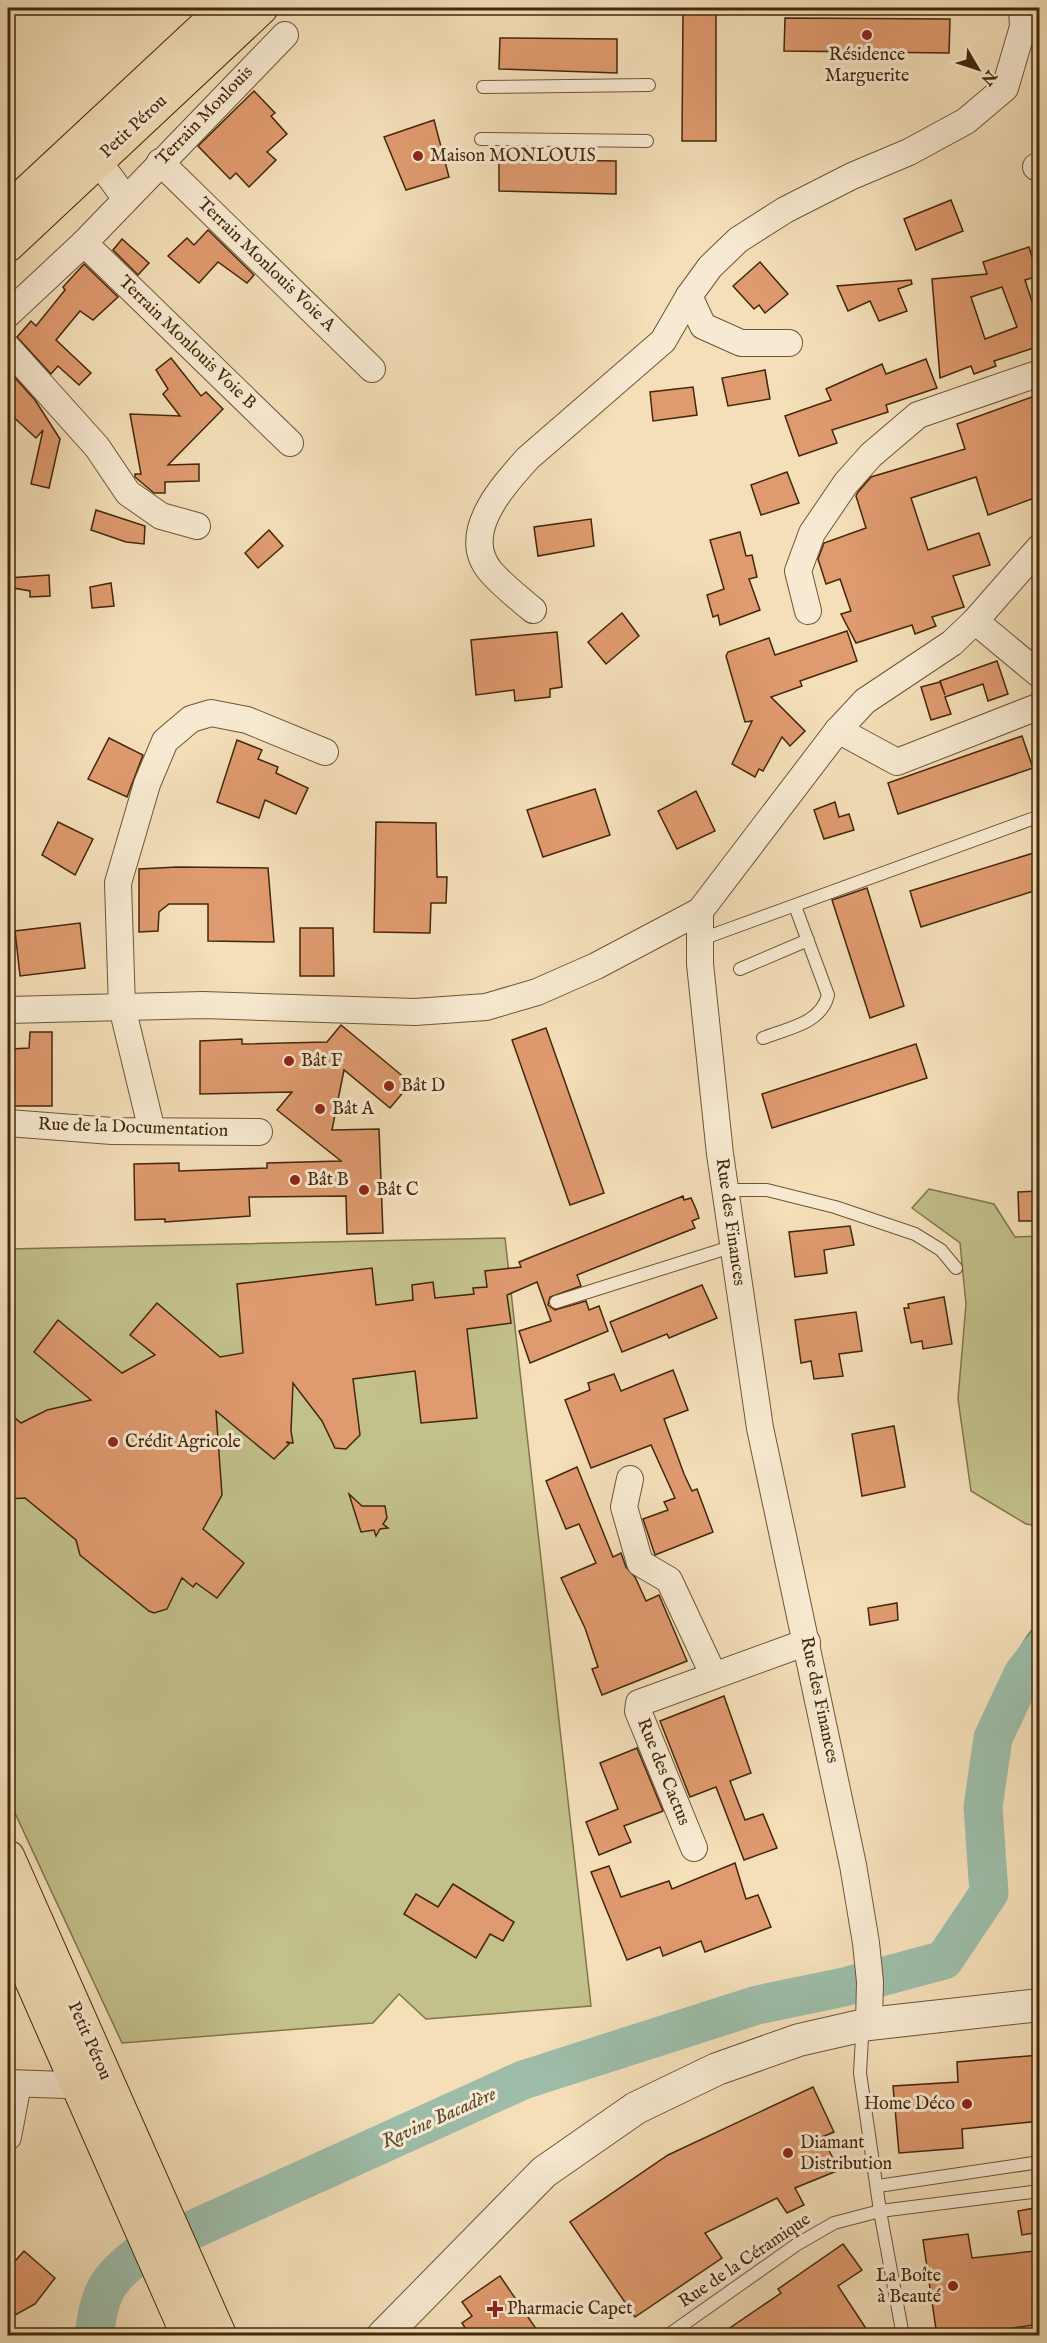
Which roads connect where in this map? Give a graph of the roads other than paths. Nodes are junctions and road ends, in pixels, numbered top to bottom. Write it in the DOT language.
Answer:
graph roads {
  1 [pos="225,8"];
  2 [pos="261,8"];
  3 [pos="1022,8"];
  4 [pos="285,35"];
  5 [pos="649,85"];
  6 [pos="483,87"];
  7 [pos="482,139"];
  8 [pos="647,141"];
  9 [pos="90,150"];
  10 [pos="160,162"];
  11 [pos="126,199"];
  12 [pos="8,210"];
  13 [pos="84,243"];
  14 [pos="8,245"];
  15 [pos="689,296"];
  16 [pos="8,314"];
  17 [pos="789,344"];
  18 [pos="8,348"];
  19 [pos="372,369"];
  20 [pos="1040,373"];
  21 [pos="290,443"];
  22 [pos="197,525"];
  23 [pos="1040,547"];
  24 [pos="533,610"];
  25 [pos="808,611"];
  26 [pos="975,621"];
  27 [pos="1040,675"];
  28 [pos="1040,706"];
  29 [pos="838,730"];
  30 [pos="326,752"];
  31 [pos="1040,816"];
  32 [pos="795,906"];
  33 [pos="700,911"];
  34 [pos="699,940"];
  35 [pos="808,940"];
  36 [pos="740,969"];
  37 [pos="122,1007"];
  38 [pos="8,1010"];
  39 [pos="763,1038"];
  40 [pos="8,1123"];
  41 [pos="153,1131"];
  42 [pos="259,1132"];
  43 [pos="725,1190"];
  44 [pos="734,1246"];
  45 [pos="956,1268"];
  46 [pos="556,1302"];
  47 [pos="630,1479"];
  48 [pos="807,1642"];
  49 [pos="713,1674"];
  50 [pos="694,1848"];
  51 [pos="8,1857"];
  52 [pos="8,1927"];
  53 [pos="1040,2005"];
  54 [pos="869,2011"];
  55 [pos="13,2084"];
  56 [pos="93,2086"];
  57 [pos="8,2138"];
  58 [pos="1040,2162"];
  59 [pos="878,2186"];
  60 [pos="1040,2191"];
  61 [pos="880,2211"];
  62 [pos="162,2243"];
  63 [pos="183,2336"];
  64 [pos="220,2336"];
  65 [pos="383,2336"];
  66 [pos="668,2336"];
  67 [pos="903,2336"];
  1 -- 9 [label="highway, Petit Pérou"];
  2 -- 9 [label="highway, Petit Pérou"];
  3 -- 15 [label="street"];
  4 -- 10 [label="street, Terrain Monlouis"];
  5 -- 6 [label="lane"];
  7 -- 8 [label="lane"];
  9 -- 11 [label="street"];
  9 -- 12 [label="highway, Petit Pérou"];
  9 -- 14 [label="highway, Petit Pérou"];
  10 -- 11 [label="street, Terrain Monlouis"];
  10 -- 19 [label="street, Terrain Monlouis Voie A"];
  11 -- 13 [label="street, Terrain Monlouis"];
  13 -- 16 [label="street, Terrain Monlouis"];
  13 -- 21 [label="street, Terrain Monlouis Voie B"];
  15 -- 17 [label="street"];
  15 -- 24 [label="street"];
  18 -- 22 [label="street"];
  20 -- 25 [label="street"];
  23 -- 26 [label="street"];
  26 -- 27 [label="street"];
  26 -- 29 [label="street"];
  28 -- 29 [label="street"];
  29 -- 33 [label="street"];
  30 -- 37 [label="street"];
  31 -- 32 [label="lane"];
  32 -- 34 [label="lane"];
  32 -- 35 [label="lane"];
  33 -- 34 [label="street, Rue des Finances"];
  33 -- 37 [label="street"];
  34 -- 43 [label="street, Rue des Finances"];
  35 -- 36 [label="lane"];
  35 -- 39 [label="lane"];
  37 -- 38 [label="street"];
  37 -- 41 [label="street"];
  40 -- 41 [label="street, Rue de la Documentation"];
  41 -- 42 [label="street, Rue de la Documentation"];
  43 -- 44 [label="street, Rue des Finances"];
  43 -- 45 [label="lane"];
  44 -- 46 [label="lane"];
  44 -- 48 [label="street, Rue des Finances"];
  47 -- 49 [label="street"];
  48 -- 49 [label="street, Rue des Cactus"];
  48 -- 54 [label="street, Rue des Finances"];
  49 -- 50 [label="street, Rue des Cactus"];
  51 -- 56 [label="highway, Petit Pérou"];
  52 -- 56 [label="highway, Petit Pérou"];
  53 -- 54 [label="street"];
  54 -- 59 [label="lane"];
  54 -- 65 [label="street"];
  55 -- 56 [label="street"];
  55 -- 57 [label="street"];
  56 -- 62 [label="highway, Petit Pérou"];
  58 -- 59 [label="lane"];
  59 -- 61 [label="lane"];
  60 -- 61 [label="lane, Rue de la Céramique"];
  61 -- 66 [label="lane, Rue de la Céramique"];
  61 -- 67 [label="lane"];
  62 -- 63 [label="highway, Petit Pérou"];
  62 -- 64 [label="highway, Petit Pérou"];
}
